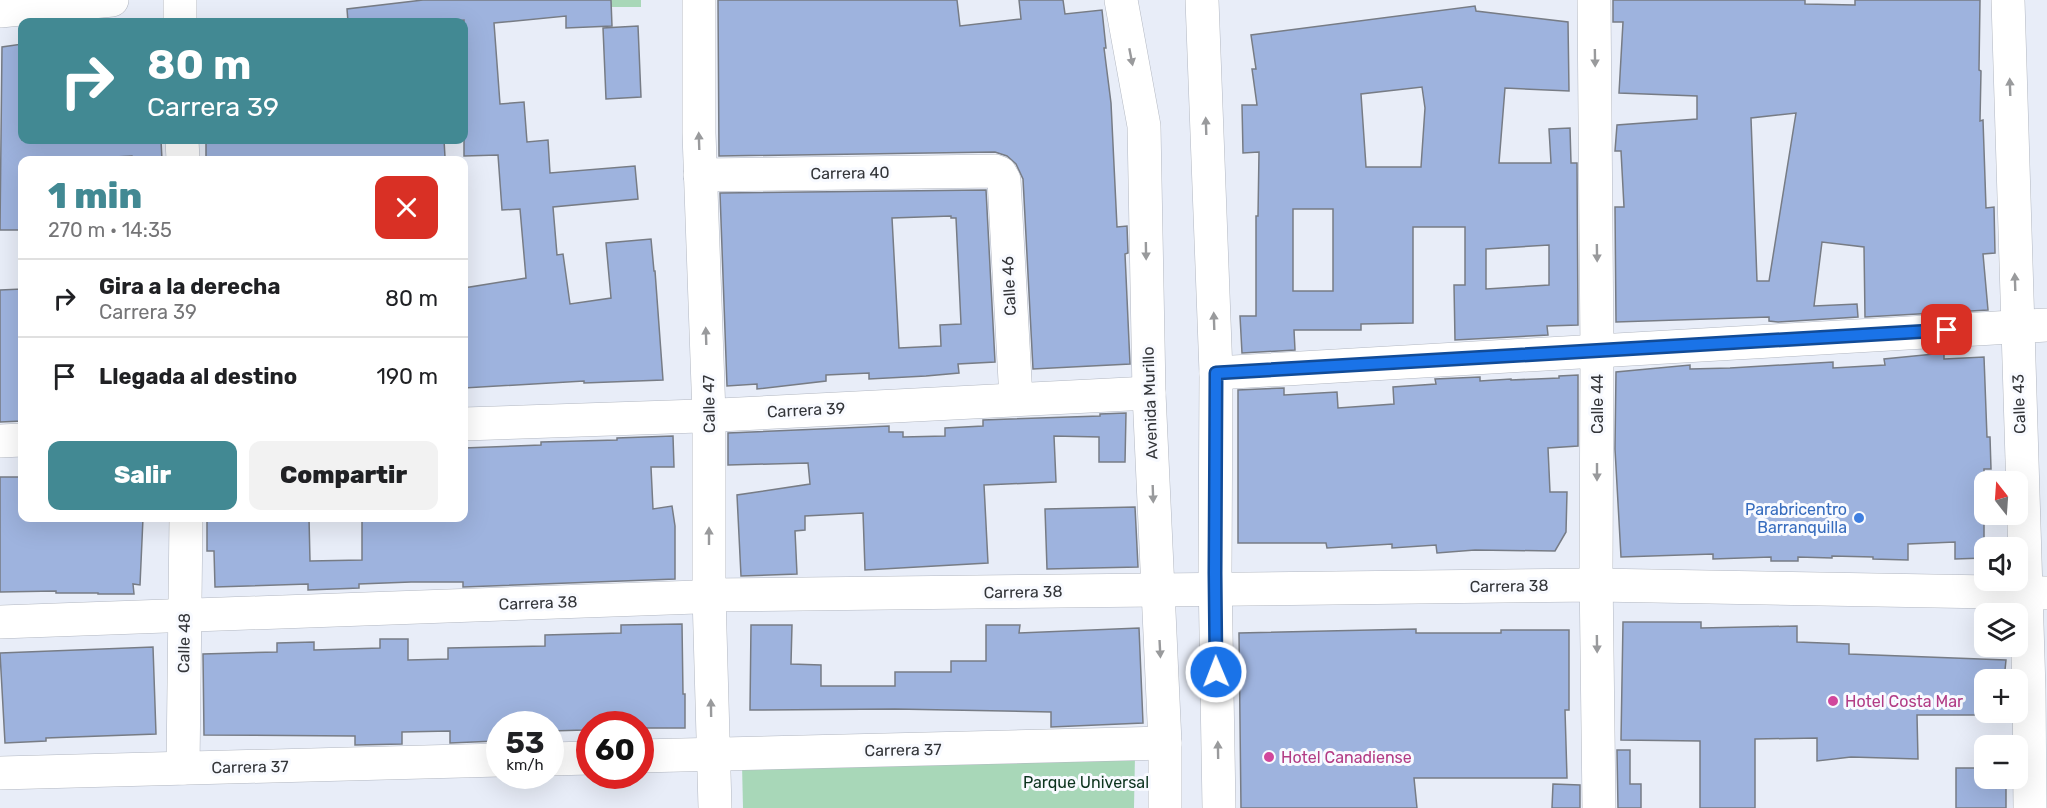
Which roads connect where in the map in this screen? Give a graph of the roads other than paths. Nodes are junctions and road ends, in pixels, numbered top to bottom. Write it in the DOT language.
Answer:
graph roads {
  1 [pos="112,0"];
  2 [pos="180,0"];
  3 [pos="699,0"];
  4 [pos="1120,0"];
  5 [pos="1202,0"];
  6 [pos="1212,0"];
  7 [pos="1594,0"];
  8 [pos="2008,0"];
  9 [pos="0,11"];
  10 [pos="180,18"];
  11 [pos="1000,173"];
  12 [pos="700,175"];
  13 [pos="2032,325"];
  14 [pos="1598,351"];
  15 [pos="1216,373"];
  16 [pos="1149,393"];
  17 [pos="1016,399"];
  18 [pos="710,415"];
  19 [pos="468,424"];
  20 [pos="18,440"];
  21 [pos="0,441"];
  22 [pos="186,522"];
  23 [pos="1596,585"];
  24 [pos="1215,589"];
  25 [pos="1158,590"];
  26 [pos="2036,593"];
  27 [pos="709,595"];
  28 [pos="185,615"];
  29 [pos="0,622"];
  30 [pos="1164,743"];
  31 [pos="712,755"];
  32 [pos="654,756"];
  33 [pos="486,760"];
  34 [pos="183,768"];
  35 [pos="0,773"];
  36 [pos="1164,807"];
  37 [pos="715,808"];
  38 [pos="1219,808"];
  39 [pos="1599,808"];
  40 [pos="2030,808"];
  1 -- 9 [label="street"];
  2 -- 10 [label="street"];
  12 -- 3 [label="street, Calle 47, one-way"];
  4 -- 16 [label="street, Avenida Murillo, one-way"];
  5 -- 6 [label="street"];
  15 -- 5 [label="street, one-way"];
  7 -- 14 [label="street, Calle 44, one-way"];
  13 -- 8 [label="street, Calle 43, one-way"];
  11 -- 12 [label="street, Carrera 40"];
  11 -- 17 [label="street, Calle 46"];
  18 -- 12 [label="street, Calle 47, one-way"];
  13 -- 14 [label="street"];
  13 -- 26 [label="street, Calle 43"];
  14 -- 15 [label="street"];
  14 -- 23 [label="street, Calle 44, one-way"];
  15 -- 24 [label="street"];
  16 -- 17 [label="street, Carrera 39"];
  16 -- 25 [label="street, Avenida Murillo, one-way"];
  17 -- 18 [label="street, Carrera 39"];
  18 -- 19 [label="street, Carrera 39"];
  27 -- 18 [label="street, Calle 47, one-way"];
  20 -- 21 [label="street"];
  22 -- 28 [label="street, Calle 48"];
  23 -- 24 [label="street, Carrera 38"];
  23 -- 26 [label="street, Carrera 38"];
  23 -- 39 [label="street, Calle 44, one-way"];
  24 -- 25 [label="street, Carrera 38"];
  38 -- 24 [label="street, one-way"];
  25 -- 27 [label="street, Carrera 38"];
  25 -- 30 [label="street, Avenida Murillo, one-way"];
  26 -- 40 [label="street, Calle 43"];
  27 -- 28 [label="street, Carrera 38"];
  31 -- 27 [label="street, Calle 47, one-way"];
  28 -- 29 [label="street, Carrera 38"];
  28 -- 34 [label="street, Calle 48"];
  30 -- 31 [label="street, Carrera 37"];
  30 -- 36 [label="street, Avenida Murillo"];
  31 -- 32 [label="street, Carrera 37"];
  31 -- 37 [label="street, Calle 47"];
  33 -- 34 [label="street, Carrera 37"];
  34 -- 35 [label="street, Carrera 37"];
}
